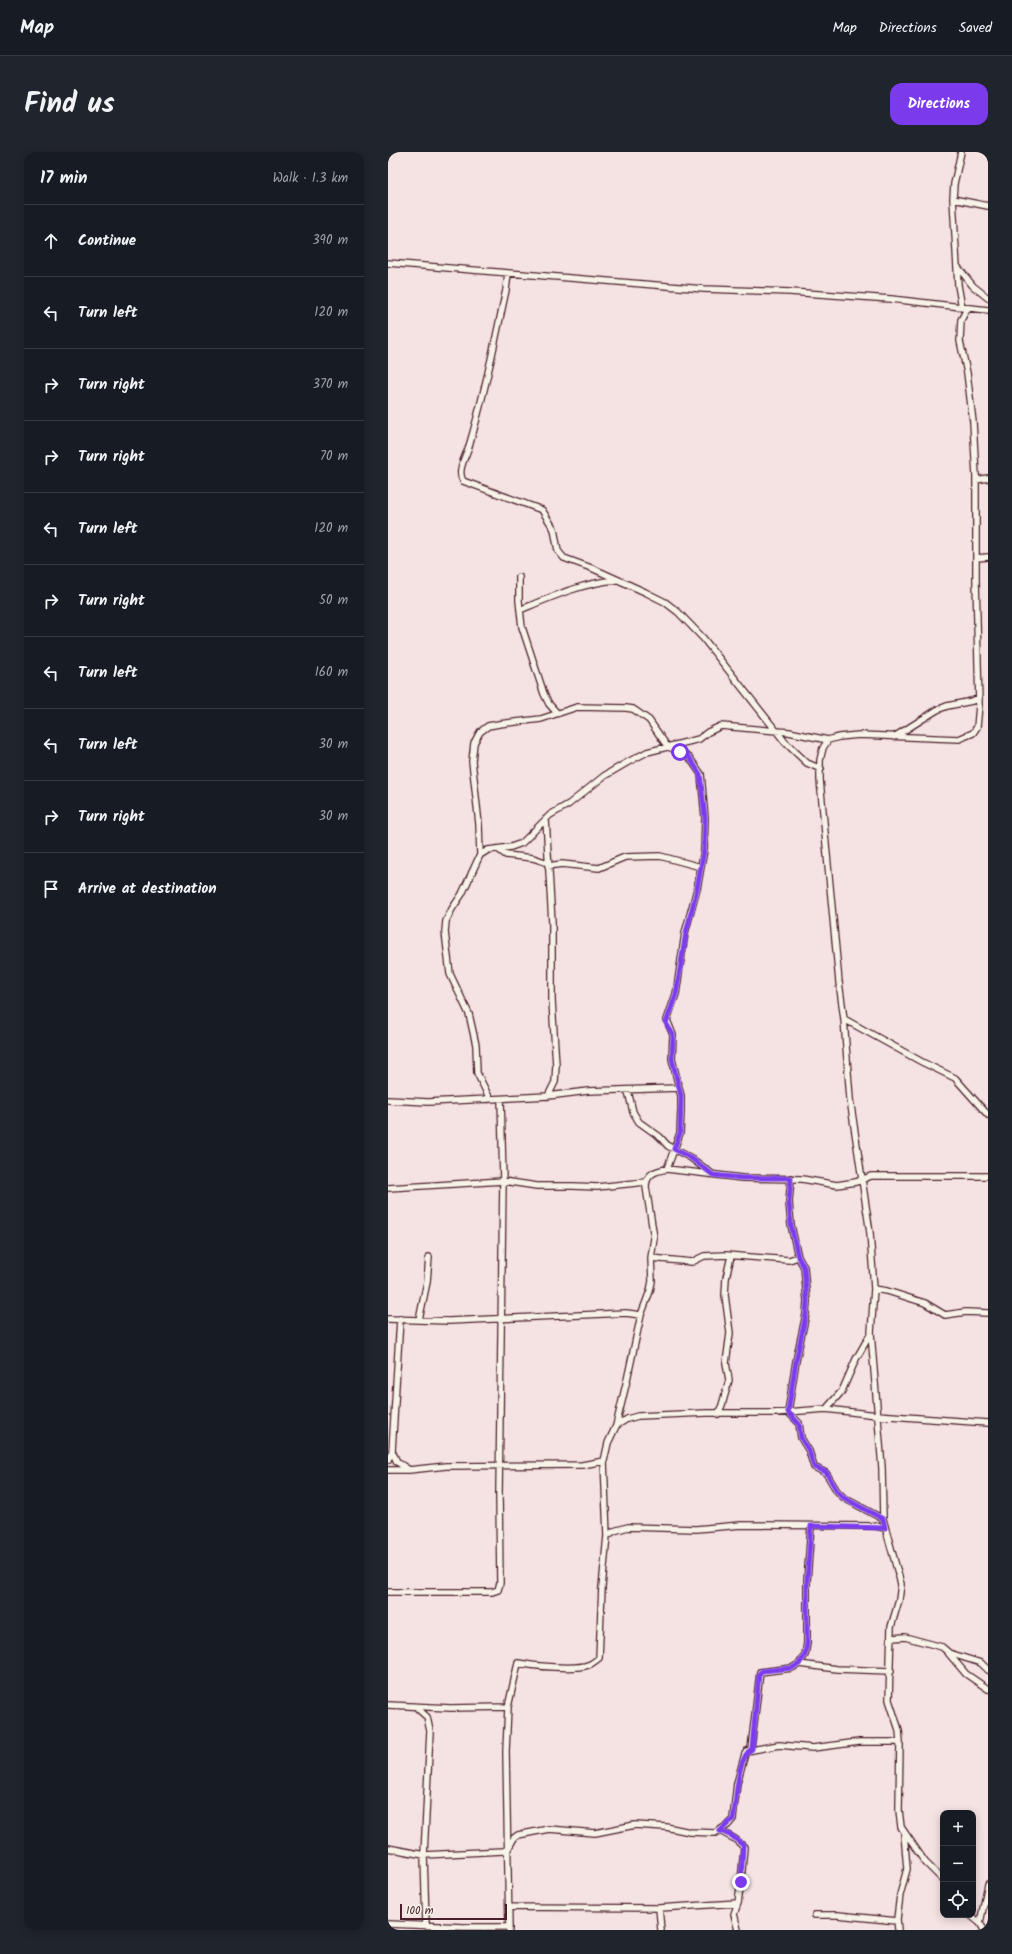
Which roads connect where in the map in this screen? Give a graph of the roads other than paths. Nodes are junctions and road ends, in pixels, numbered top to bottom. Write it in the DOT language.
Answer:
graph roads {
  1 [pos="961,152"];
  2 [pos="953,199"];
  3 [pos="988,206"];
  4 [pos="388,263"];
  5 [pos="957,266"];
  6 [pos="508,274"];
  7 [pos="988,298"];
  8 [pos="964,308"];
  9 [pos="988,310"];
  10 [pos="988,478"];
  11 [pos="976,480"];
  12 [pos="988,557"];
  13 [pos="976,558"];
  14 [pos="519,577"];
  15 [pos="616,580"];
  16 [pos="520,610"];
  17 [pos="979,698"];
  18 [pos="557,713"];
  19 [pos="778,732"];
  20 [pos="893,737"];
  21 [pos="828,740"];
  22 [pos="667,746"];
  23 [pos="821,769"];
  24 [pos="546,818"];
  25 [pos="498,849"];
  26 [pos="480,855"];
  27 [pos="548,864"];
  28 [pos="701,867"];
  29 [pos="844,1019"];
  30 [pos="678,1088"];
  31 [pos="628,1091"];
  32 [pos="548,1096"];
  33 [pos="490,1099"];
  34 [pos="501,1099"];
  35 [pos="388,1100"];
  36 [pos="988,1115"];
  37 [pos="674,1149"];
  38 [pos="667,1169"];
  39 [pos="713,1175"];
  40 [pos="988,1176"];
  41 [pos="791,1178"];
  42 [pos="862,1180"];
  43 [pos="503,1181"];
  44 [pos="646,1182"];
  45 [pos="388,1188"];
  46 [pos="731,1256"];
  47 [pos="429,1257"];
  48 [pos="798,1257"];
  49 [pos="651,1258"];
  50 [pos="874,1289"];
  51 [pos="988,1313"];
  52 [pos="641,1315"];
  53 [pos="388,1318"];
  54 [pos="503,1318"];
  55 [pos="400,1319"];
  56 [pos="419,1320"];
  57 [pos="871,1333"];
  58 [pos="826,1409"];
  59 [pos="788,1412"];
  60 [pos="718,1414"];
  61 [pos="877,1415"];
  62 [pos="988,1423"];
  63 [pos="616,1426"];
  64 [pos="392,1451"];
  65 [pos="388,1460"];
  66 [pos="604,1461"];
  67 [pos="501,1466"];
  68 [pos="388,1470"];
  69 [pos="409,1470"];
  70 [pos="883,1519"];
  71 [pos="811,1526"];
  72 [pos="885,1528"];
  73 [pos="607,1536"];
  74 [pos="388,1592"];
  75 [pos="892,1638"];
  76 [pos="949,1653"];
  77 [pos="799,1664"];
  78 [pos="988,1670"];
  79 [pos="891,1671"];
  80 [pos="988,1690"];
  81 [pos="388,1705"];
  82 [pos="416,1707"];
  83 [pos="508,1707"];
  84 [pos="900,1742"];
  85 [pos="752,1749"];
  86 [pos="720,1831"];
  87 [pos="904,1833"];
  88 [pos="388,1848"];
  89 [pos="508,1849"];
  90 [pos="424,1855"];
  91 [pos="940,1877"];
  92 [pos="988,1884"];
  93 [pos="738,1903"];
  94 [pos="509,1907"];
  95 [pos="659,1908"];
  96 [pos="815,1915"];
  97 [pos="974,1918"];
  98 [pos="897,1921"];
  99 [pos="980,1923"];
  100 [pos="388,1924"];
  101 [pos="426,1925"];
  102 [pos="509,1928"];
  103 [pos="661,1930"];
  104 [pos="738,1930"];
  105 [pos="898,1930"];
  106 [pos="984,1930"];
  1 -- 2 [label="street"];
  2 -- 3 [label="street"];
  2 -- 5 [label="street"];
  4 -- 6 [label="street"];
  5 -- 7 [label="street"];
  5 -- 8 [label="street"];
  6 -- 8 [label="street"];
  6 -- 15 [label="street"];
  8 -- 9 [label="street"];
  8 -- 11 [label="street"];
  10 -- 11 [label="street"];
  11 -- 13 [label="street"];
  12 -- 13 [label="street"];
  13 -- 17 [label="street"];
  14 -- 16 [label="street"];
  15 -- 16 [label="street"];
  15 -- 19 [label="street"];
  16 -- 18 [label="street"];
  17 -- 20 [label="street"];
  17 -- 20 [label="street"];
  18 -- 22 [label="street"];
  18 -- 26 [label="street"];
  19 -- 21 [label="street"];
  19 -- 22 [label="street"];
  19 -- 23 [label="street"];
  20 -- 21 [label="street"];
  21 -- 23 [label="street"];
  22 -- 24 [label="street"];
  22 -- 28 [label="street"];
  23 -- 29 [label="street"];
  24 -- 25 [label="street"];
  24 -- 27 [label="street"];
  25 -- 26 [label="street"];
  25 -- 27 [label="street"];
  26 -- 33 [label="street"];
  27 -- 28 [label="street"];
  27 -- 32 [label="street"];
  28 -- 30 [label="street"];
  29 -- 36 [label="street"];
  29 -- 42 [label="street"];
  30 -- 31 [label="street"];
  30 -- 37 [label="street"];
  31 -- 32 [label="street"];
  31 -- 37 [label="street"];
  32 -- 34 [label="street"];
  33 -- 34 [label="street"];
  33 -- 35 [label="street"];
  34 -- 43 [label="street"];
  37 -- 38 [label="street"];
  37 -- 39 [label="street"];
  38 -- 39 [label="street"];
  38 -- 44 [label="street"];
  39 -- 41 [label="street"];
  40 -- 42 [label="street"];
  41 -- 42 [label="street"];
  41 -- 48 [label="street"];
  42 -- 50 [label="street"];
  43 -- 44 [label="street"];
  43 -- 45 [label="street"];
  43 -- 54 [label="street"];
  44 -- 49 [label="street"];
  46 -- 48 [label="street"];
  46 -- 49 [label="street"];
  46 -- 60 [label="street"];
  47 -- 56 [label="street"];
  48 -- 59 [label="street"];
  49 -- 52 [label="street"];
  50 -- 51 [label="street"];
  50 -- 57 [label="street"];
  52 -- 54 [label="street"];
  52 -- 63 [label="street"];
  53 -- 55 [label="street"];
  54 -- 56 [label="street"];
  54 -- 67 [label="street"];
  55 -- 56 [label="street"];
  55 -- 64 [label="street"];
  57 -- 58 [label="street"];
  57 -- 61 [label="street"];
  58 -- 59 [label="street"];
  58 -- 61 [label="street"];
  59 -- 60 [label="street"];
  59 -- 70 [label="street"];
  60 -- 63 [label="street"];
  61 -- 62 [label="street"];
  61 -- 70 [label="street"];
  63 -- 66 [label="street"];
  64 -- 65 [label="street"];
  64 -- 69 [label="street"];
  66 -- 67 [label="street"];
  66 -- 73 [label="street"];
  67 -- 69 [label="street"];
  67 -- 74 [label="street"];
  68 -- 69 [label="street"];
  70 -- 72 [label="street"];
  71 -- 72 [label="street"];
  71 -- 73 [label="street"];
  71 -- 77 [label="street"];
  72 -- 75 [label="street"];
  73 -- 83 [label="street"];
  75 -- 76 [label="street"];
  75 -- 79 [label="street"];
  76 -- 78 [label="street"];
  76 -- 80 [label="street"];
  77 -- 79 [label="street"];
  77 -- 85 [label="street"];
  79 -- 84 [label="street"];
  81 -- 82 [label="street"];
  82 -- 83 [label="street"];
  82 -- 90 [label="street"];
  83 -- 89 [label="street"];
  84 -- 85 [label="street"];
  84 -- 87 [label="street"];
  85 -- 86 [label="street"];
  86 -- 89 [label="street"];
  86 -- 93 [label="street"];
  87 -- 91 [label="street"];
  87 -- 98 [label="street"];
  88 -- 90 [label="street"];
  89 -- 90 [label="street"];
  89 -- 94 [label="street"];
  90 -- 101 [label="street"];
  92 -- 99 [label="street"];
  93 -- 95 [label="street"];
  93 -- 104 [label="street"];
  94 -- 95 [label="street"];
  94 -- 102 [label="street"];
  95 -- 103 [label="street"];
  96 -- 98 [label="street"];
  97 -- 99 [label="street"];
  98 -- 105 [label="street"];
  99 -- 106 [label="street"];
  100 -- 101 [label="street"];
  101 -- 102 [label="street"];
}
